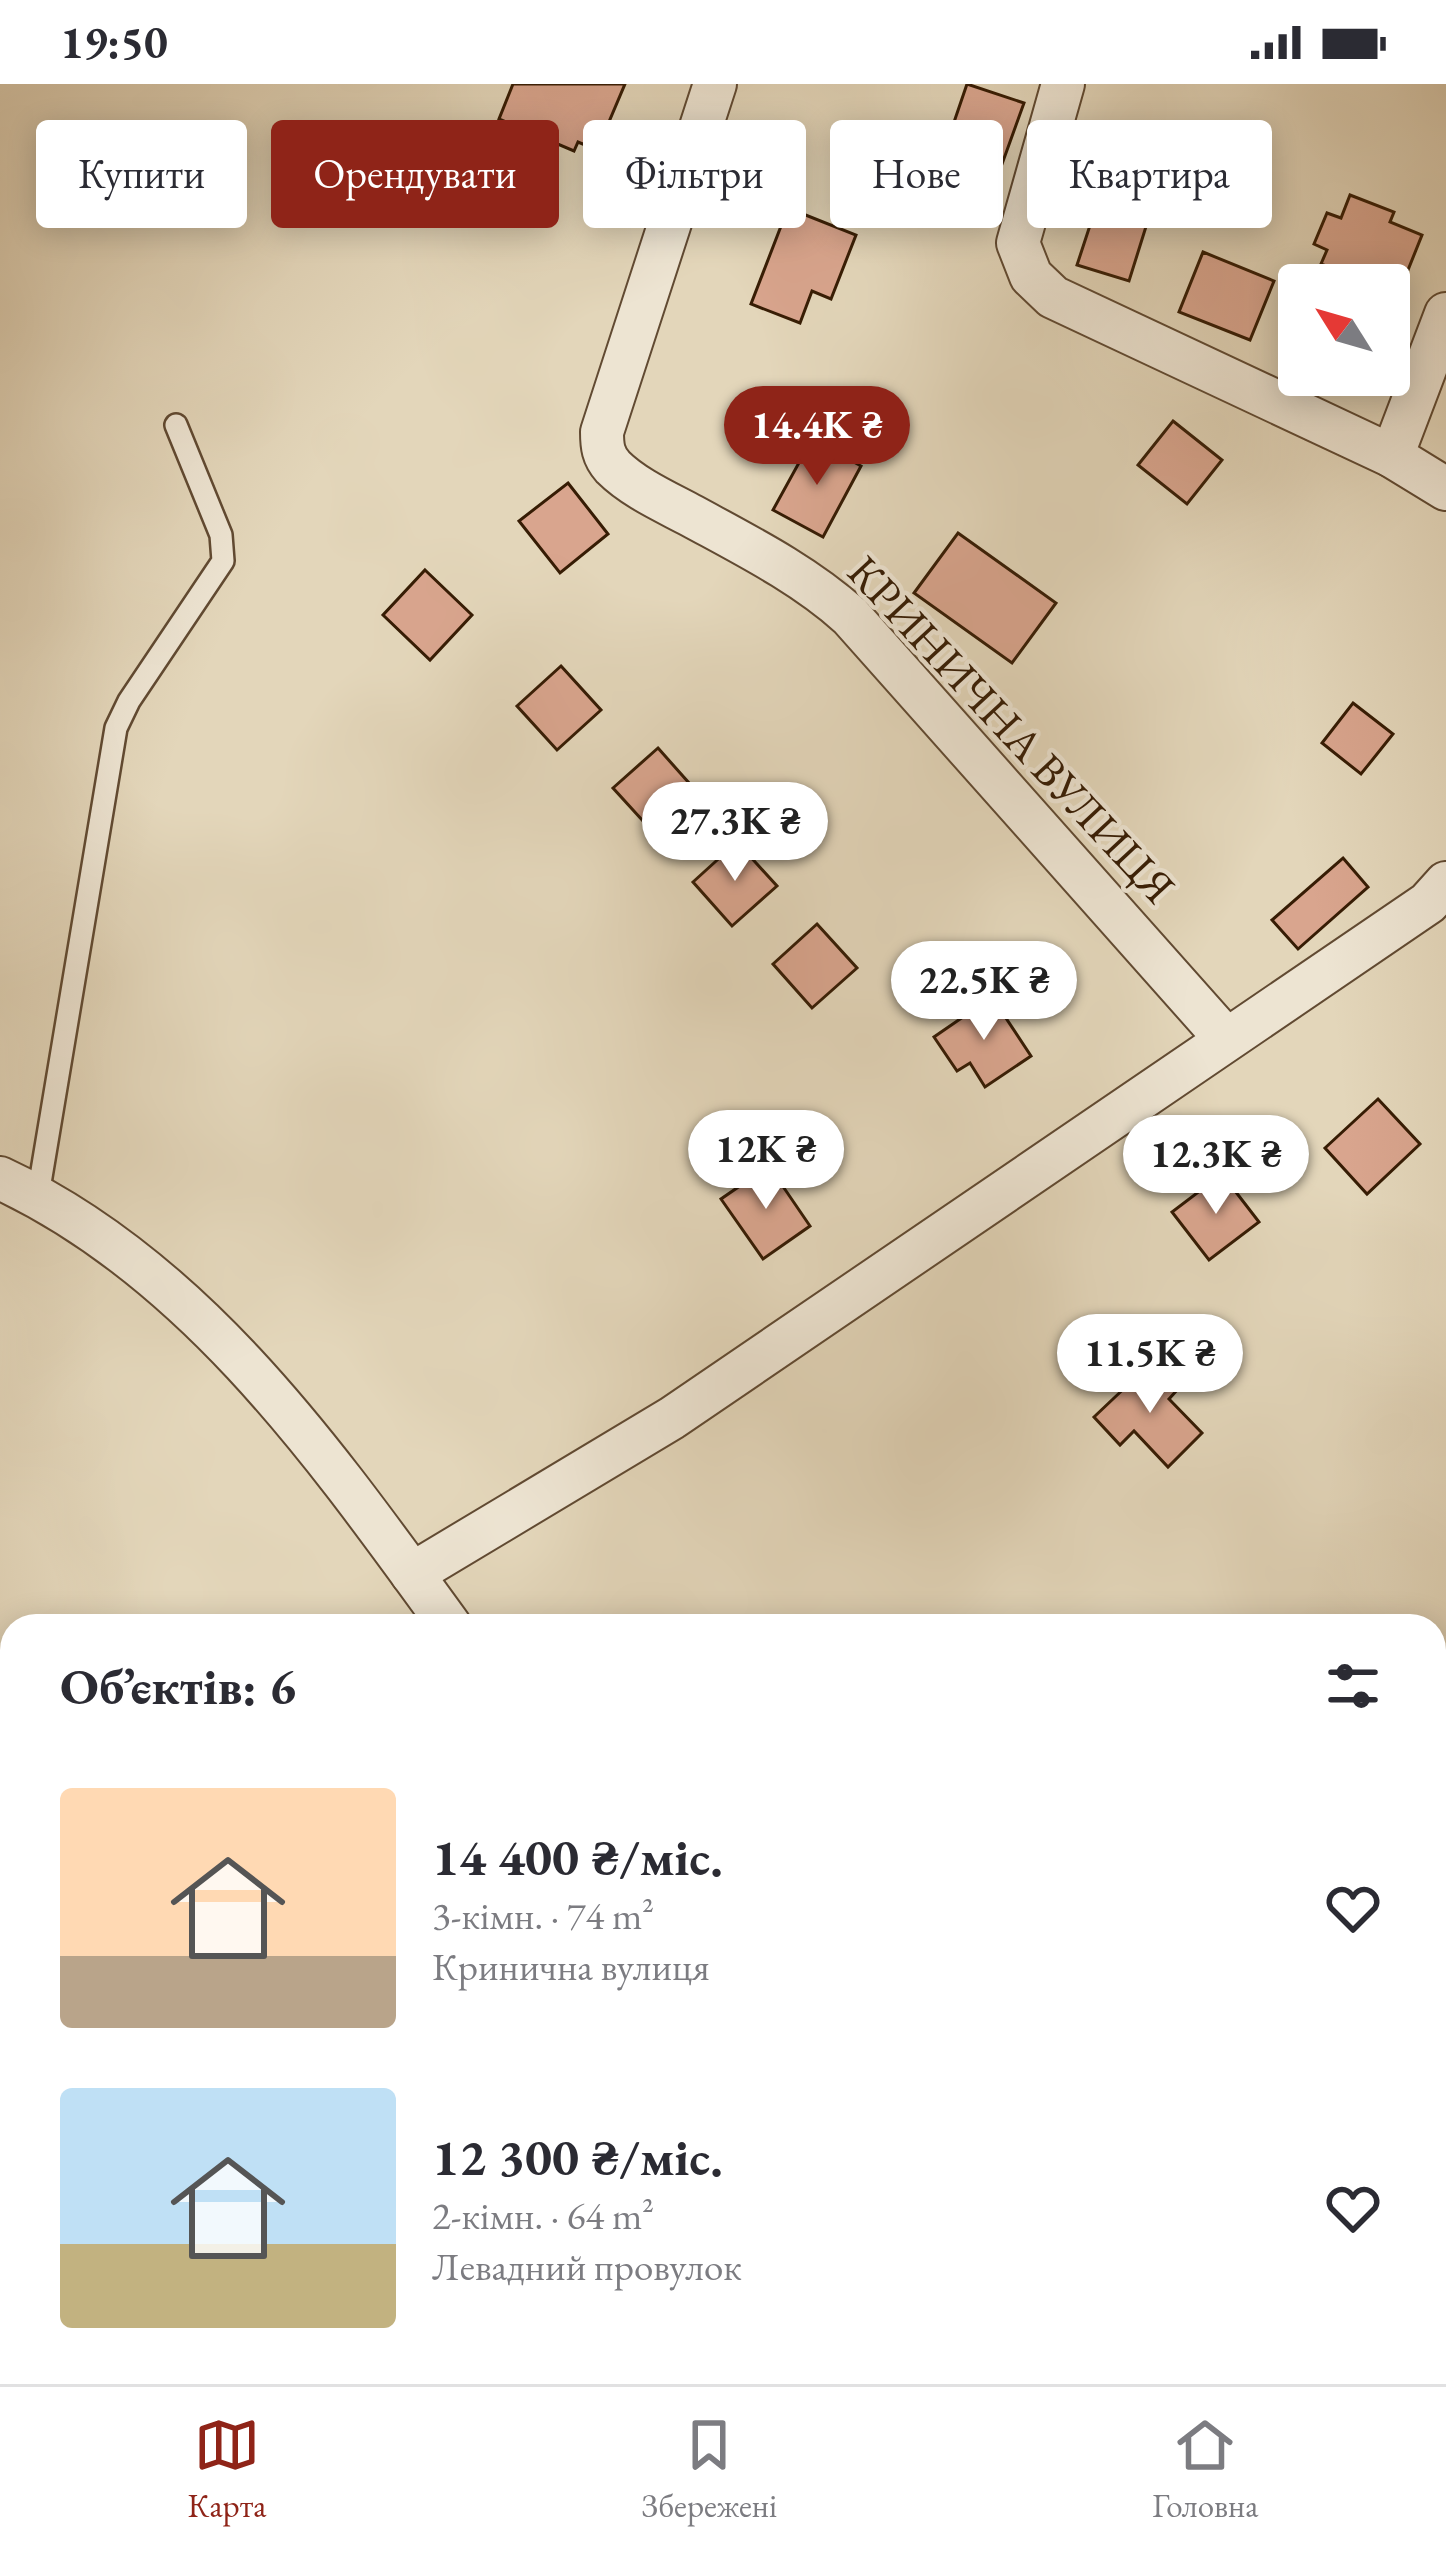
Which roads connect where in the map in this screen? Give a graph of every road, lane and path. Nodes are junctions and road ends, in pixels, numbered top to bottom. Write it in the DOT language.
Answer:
graph roads {
  1 [pos="715,84"];
  2 [pos="1063,84"];
  3 [pos="1446,314"];
  4 [pos="176,425"];
  5 [pos="1392,456"];
  6 [pos="1446,489"];
  7 [pos="1446,883"];
  8 [pos="1226,1039"];
  9 [pos="19,1187"];
  10 [pos="412,1574"];
  11 [pos="441,1614"];
  1 -- 8 [label="street, КРИНИЧНА ВУЛИЦЯ"];
  2 -- 5 [label="street"];
  3 -- 5 [label="street"];
  4 -- 9 [label="lane"];
  5 -- 6 [label="street"];
  7 -- 8 [label="street"];
  8 -- 10 [label="street"];
  9 -- 10 [label="street"];
  10 -- 11 [label="street"];
}
